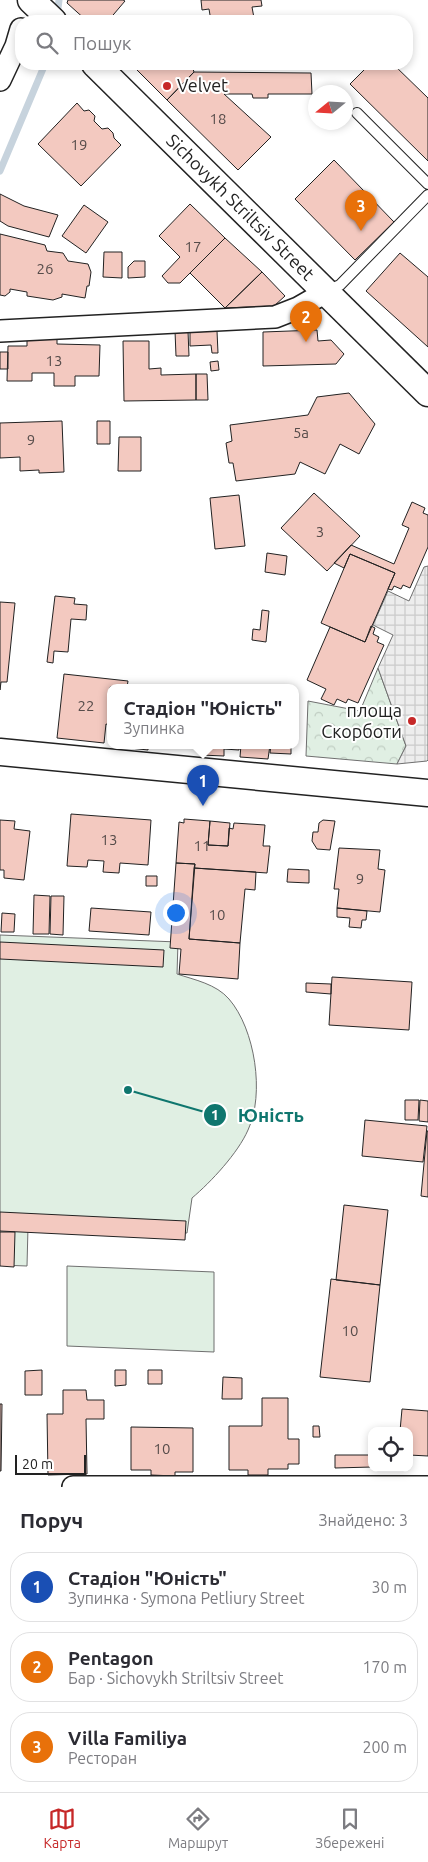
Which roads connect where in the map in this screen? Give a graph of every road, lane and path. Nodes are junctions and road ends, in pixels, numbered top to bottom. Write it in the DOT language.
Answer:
graph roads {
  1 [pos="15,48"];
  2 [pos="101,70"];
  3 [pos="0,80"];
  4 [pos="357,113"];
  5 [pos="428,184"];
  6 [pos="428,195"];
  7 [pos="326,292"];
  8 [pos="0,331"];
  9 [pos="428,393"];
  10 [pos="0,752"];
  11 [pos="428,793"];
  12 [pos="73,1487"];
  13 [pos="428,1487"];
  1 -- 3 [label="street"];
  2 -- 7 [label="street, Sichovykh Striltsiv Street"];
  4 -- 5 [label="lane"];
  6 -- 7 [label="lane"];
  7 -- 8 [label="street"];
  7 -- 9 [label="street, Sichovykh Striltsiv Street"];
  10 -- 11 [label="street"];
  12 -- 13 [label="street"];
}
